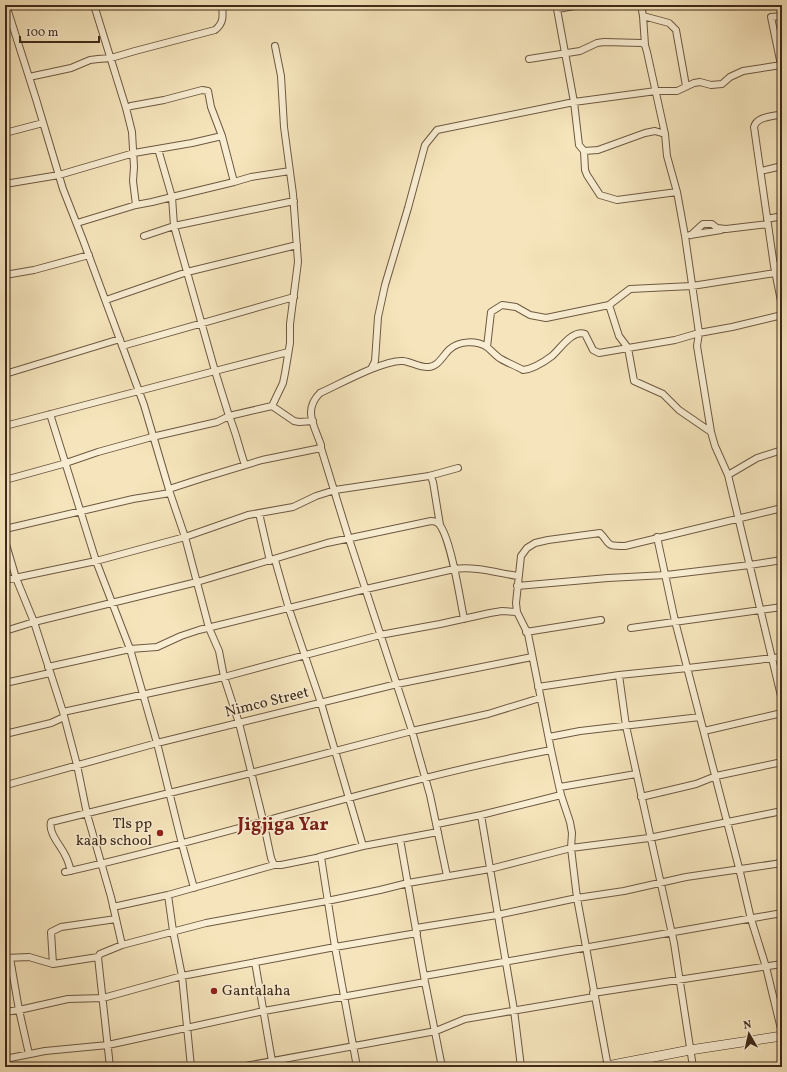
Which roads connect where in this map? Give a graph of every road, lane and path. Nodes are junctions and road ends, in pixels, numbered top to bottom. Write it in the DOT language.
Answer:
graph roads {
  1 [pos="6,5"];
  2 [pos="94,5"];
  3 [pos="222,5"];
  4 [pos="581,5"];
  5 [pos="641,5"];
  6 [pos="643,16"];
  7 [pos="782,16"];
  8 [pos="12,28"];
  9 [pos="5,30"];
  10 [pos="645,45"];
  11 [pos="275,46"];
  12 [pos="565,53"];
  13 [pos="110,58"];
  14 [pos="529,59"];
  15 [pos="781,65"];
  16 [pos="29,77"];
  17 [pos="686,86"];
  18 [pos="656,91"];
  19 [pos="574,102"];
  20 [pos="126,108"];
  21 [pos="782,114"];
  22 [pos="43,124"];
  23 [pos="5,133"];
  24 [pos="665,134"];
  25 [pos="222,136"];
  26 [pos="158,149"];
  27 [pos="584,151"];
  28 [pos="134,154"];
  29 [pos="782,166"];
  30 [pos="290,171"];
  31 [pos="761,171"];
  32 [pos="59,175"];
  33 [pos="234,182"];
  34 [pos="5,184"];
  35 [pos="677,192"];
  36 [pos="172,197"];
  37 [pos="294,201"];
  38 [pos="136,205"];
  39 [pos="782,216"];
  40 [pos="768,221"];
  41 [pos="77,223"];
  42 [pos="174,226"];
  43 [pos="144,236"];
  44 [pos="688,236"];
  45 [pos="297,245"];
  46 [pos="89,255"];
  47 [pos="782,264"];
  48 [pos="774,269"];
  49 [pos="187,272"];
  50 [pos="5,275"];
  51 [pos="692,286"];
  52 [pos="294,297"];
  53 [pos="106,300"];
  54 [pos="609,305"];
  55 [pos="782,306"];
  56 [pos="782,315"];
  57 [pos="201,323"];
  58 [pos="699,333"];
  59 [pos="121,343"];
  60 [pos="487,347"];
  61 [pos="628,348"];
  62 [pos="288,352"];
  63 [pos="371,369"];
  64 [pos="215,371"];
  65 [pos="5,374"];
  66 [pos="138,391"];
  67 [pos="272,406"];
  68 [pos="50,414"];
  69 [pos="229,416"];
  70 [pos="313,421"];
  71 [pos="5,426"];
  72 [pos="711,432"];
  73 [pos="153,437"];
  74 [pos="321,448"];
  75 [pos="782,450"];
  76 [pos="65,463"];
  77 [pos="245,465"];
  78 [pos="458,468"];
  79 [pos="728,475"];
  80 [pos="429,476"];
  81 [pos="5,480"];
  82 [pos="335,490"];
  83 [pos="169,491"];
  84 [pos="782,508"];
  85 [pos="80,511"];
  86 [pos="259,513"];
  87 [pos="738,519"];
  88 [pos="440,525"];
  89 [pos="5,529"];
  90 [pos="185,537"];
  91 [pos="657,537"];
  92 [pos="349,539"];
  93 [pos="5,541"];
  94 [pos="273,560"];
  95 [pos="782,560"];
  96 [pos="96,561"];
  97 [pos="750,565"];
  98 [pos="454,569"];
  99 [pos="666,575"];
  100 [pos="518,576"];
  101 [pos="16,578"];
  102 [pos="5,580"];
  103 [pos="197,582"];
  104 [pos="517,586"];
  105 [pos="366,589"];
  106 [pos="113,603"];
  107 [pos="782,607"];
  108 [pos="289,609"];
  109 [pos="760,610"];
  110 [pos="517,612"];
  111 [pos="464,619"];
  112 [pos="601,620"];
  113 [pos="676,621"];
  114 [pos="34,622"];
  115 [pos="209,628"];
  116 [pos="631,628"];
  117 [pos="5,630"];
  118 [pos="526,632"];
  119 [pos="380,635"];
  120 [pos="130,650"];
  121 [pos="305,655"];
  122 [pos="532,657"];
  123 [pos="782,657"];
  124 [pos="771,659"];
  125 [pos="688,668"];
  126 [pos="49,670"];
  127 [pos="619,675"];
  128 [pos="224,677"];
  129 [pos="5,683"];
  130 [pos="397,684"];
  131 [pos="538,687"];
  132 [pos="144,694"];
  133 [pos="540,698"];
  134 [pos="782,700"];
  135 [pos="321,703"];
  136 [pos="782,713"];
  137 [pos="63,715"];
  138 [pos="700,717"];
  139 [pos="239,723"];
  140 [pos="626,726"];
  141 [pos="412,731"];
  142 [pos="704,732"];
  143 [pos="5,734"];
  144 [pos="549,737"];
  145 [pos="157,743"];
  146 [pos="551,750"];
  147 [pos="334,751"];
  148 [pos="782,762"];
  149 [pos="77,765"];
  150 [pos="251,773"];
  151 [pos="636,774"];
  152 [pos="716,776"];
  153 [pos="426,778"];
  154 [pos="10,784"];
  155 [pos="560,787"];
  156 [pos="169,793"];
  157 [pos="562,795"];
  158 [pos="641,797"];
  159 [pos="350,798"];
  160 [pos="782,811"];
  161 [pos="88,814"];
  162 [pos="481,815"];
  163 [pos="263,820"];
  164 [pos="727,822"];
  165 [pos="437,824"];
  166 [pos="438,832"];
  167 [pos="649,838"];
  168 [pos="400,839"];
  169 [pos="182,844"];
  170 [pos="363,846"];
  171 [pos="571,848"];
  172 [pos="319,857"];
  173 [pos="782,863"];
  174 [pos="102,864"];
  175 [pos="274,865"];
  176 [pos="740,868"];
  177 [pos="490,869"];
  178 [pos="447,876"];
  179 [pos="408,882"];
  180 [pos="661,883"];
  181 [pos="194,888"];
  182 [pos="168,895"];
  183 [pos="577,898"];
  184 [pos="328,901"];
  185 [pos="114,907"];
  186 [pos="782,913"];
  187 [pos="497,915"];
  188 [pos="116,919"];
  189 [pos="751,919"];
  190 [pos="416,930"];
  191 [pos="173,931"];
  192 [pos="671,932"];
  193 [pos="122,945"];
  194 [pos="335,947"];
  195 [pos="585,947"];
  196 [pos="98,957"];
  197 [pos="8,958"];
  198 [pos="255,962"];
  199 [pos="506,962"];
  200 [pos="53,964"];
  201 [pos="782,964"];
  202 [pos="766,967"];
  203 [pos="182,976"];
  204 [pos="424,979"];
  205 [pos="680,980"];
  206 [pos="594,995"];
  207 [pos="343,997"];
  208 [pos="103,998"];
  209 [pos="19,1010"];
  210 [pos="514,1010"];
  211 [pos="264,1011"];
  212 [pos="5,1012"];
  213 [pos="188,1027"];
  214 [pos="436,1032"];
  215 [pos="782,1033"];
  216 [pos="782,1036"];
  217 [pos="108,1045"];
  218 [pos="353,1047"];
  219 [pos="690,1050"];
  220 [pos="29,1054"];
  221 [pos="5,1059"];
  222 [pos="273,1064"];
  223 [pos="110,1067"];
  224 [pos="191,1067"];
  225 [pos="240,1067"];
  226 [pos="357,1067"];
  227 [pos="442,1067"];
  228 [pos="521,1067"];
  229 [pos="606,1067"];
  230 [pos="693,1067"];
  1 -- 8 [label="street"];
  2 -- 13 [label="street"];
  3 -- 13 [label="street"];
  4 -- 12 [label="street"];
  5 -- 6 [label="street"];
  6 -- 10 [label="street"];
  6 -- 17 [label="street"];
  7 -- 15 [label="street"];
  8 -- 9 [label="street"];
  8 -- 16 [label="street"];
  10 -- 12 [label="street"];
  10 -- 18 [label="street"];
  11 -- 30 [label="street"];
  12 -- 14 [label="street"];
  12 -- 19 [label="street"];
  13 -- 16 [label="street"];
  13 -- 20 [label="street"];
  15 -- 17 [label="street"];
  16 -- 22 [label="street"];
  17 -- 18 [label="street"];
  18 -- 19 [label="street"];
  18 -- 24 [label="street"];
  19 -- 27 [label="street"];
  19 -- 63 [label="street"];
  20 -- 25 [label="street"];
  20 -- 28 [label="street"];
  21 -- 31 [label="street"];
  22 -- 23 [label="street"];
  22 -- 32 [label="street"];
  24 -- 27 [label="street"];
  24 -- 35 [label="street"];
  25 -- 26 [label="street"];
  25 -- 33 [label="street"];
  26 -- 28 [label="street"];
  26 -- 36 [label="street"];
  27 -- 35 [label="street"];
  28 -- 32 [label="street"];
  28 -- 38 [label="street"];
  29 -- 31 [label="street"];
  30 -- 33 [label="street"];
  30 -- 37 [label="street"];
  31 -- 40 [label="street"];
  32 -- 34 [label="street"];
  32 -- 41 [label="street"];
  33 -- 36 [label="street"];
  35 -- 44 [label="street"];
  36 -- 38 [label="street"];
  36 -- 42 [label="street"];
  37 -- 42 [label="street"];
  37 -- 45 [label="street"];
  38 -- 41 [label="street"];
  39 -- 40 [label="street"];
  40 -- 44 [label="street"];
  40 -- 48 [label="street"];
  41 -- 46 [label="street"];
  42 -- 43 [label="street"];
  42 -- 49 [label="street"];
  44 -- 51 [label="street"];
  45 -- 49 [label="street"];
  45 -- 52 [label="street"];
  46 -- 50 [label="street"];
  46 -- 53 [label="street"];
  47 -- 48 [label="street"];
  48 -- 51 [label="street"];
  48 -- 55 [label="street"];
  49 -- 53 [label="street"];
  49 -- 57 [label="street"];
  51 -- 54 [label="street"];
  51 -- 58 [label="street"];
  52 -- 57 [label="street"];
  52 -- 62 [label="street"];
  53 -- 59 [label="street"];
  54 -- 60 [label="street"];
  54 -- 61 [label="street"];
  56 -- 58 [label="street"];
  57 -- 59 [label="street"];
  57 -- 64 [label="street"];
  58 -- 61 [label="street"];
  58 -- 72 [label="street"];
  59 -- 65 [label="street"];
  59 -- 66 [label="street"];
  60 -- 61 [label="street"];
  60 -- 63 [label="street"];
  61 -- 72 [label="street"];
  62 -- 64 [label="street"];
  62 -- 67 [label="street"];
  63 -- 70 [label="street"];
  64 -- 66 [label="street"];
  64 -- 69 [label="street"];
  66 -- 68 [label="street"];
  66 -- 73 [label="street"];
  67 -- 69 [label="street"];
  67 -- 70 [label="street"];
  68 -- 71 [label="street"];
  68 -- 76 [label="street"];
  69 -- 73 [label="street"];
  69 -- 77 [label="street"];
  70 -- 74 [label="street"];
  72 -- 79 [label="street"];
  73 -- 76 [label="street"];
  73 -- 83 [label="street"];
  74 -- 77 [label="street"];
  74 -- 82 [label="street"];
  75 -- 79 [label="street"];
  76 -- 81 [label="street"];
  76 -- 85 [label="street"];
  77 -- 83 [label="street"];
  78 -- 80 [label="street"];
  79 -- 87 [label="street"];
  80 -- 82 [label="street"];
  80 -- 88 [label="street"];
  82 -- 86 [label="street"];
  82 -- 92 [label="street"];
  83 -- 85 [label="street"];
  83 -- 90 [label="street"];
  84 -- 87 [label="street"];
  85 -- 89 [label="street"];
  85 -- 96 [label="street"];
  86 -- 90 [label="street"];
  86 -- 94 [label="street"];
  87 -- 91 [label="street"];
  87 -- 97 [label="street"];
  88 -- 92 [label="street"];
  88 -- 98 [label="street"];
  90 -- 96 [label="street"];
  90 -- 103 [label="street"];
  91 -- 99 [label="street"];
  91 -- 100 [label="street"];
  92 -- 94 [label="street"];
  92 -- 105 [label="street"];
  93 -- 101 [label="street"];
  94 -- 103 [label="street"];
  94 -- 108 [label="street"];
  95 -- 97 [label="street"];
  96 -- 101 [label="street"];
  96 -- 106 [label="street"];
  97 -- 99 [label="street"];
  97 -- 109 [label="street"];
  98 -- 100 [label="street"];
  98 -- 105 [label="street"];
  98 -- 111 [label="street"];
  99 -- 104 [label="street"];
  99 -- 113 [label="street"];
  100 -- 104 [label="street"];
  101 -- 102 [label="street"];
  101 -- 114 [label="street"];
  103 -- 106 [label="street"];
  103 -- 115 [label="street"];
  104 -- 110 [label="street"];
  105 -- 108 [label="street"];
  105 -- 119 [label="street"];
  106 -- 114 [label="street"];
  106 -- 120 [label="street"];
  107 -- 109 [label="street"];
  108 -- 115 [label="street"];
  108 -- 121 [label="street"];
  109 -- 113 [label="street"];
  109 -- 124 [label="street"];
  110 -- 111 [label="street"];
  110 -- 118 [label="street"];
  111 -- 119 [label="street"];
  112 -- 118 [label="street"];
  113 -- 116 [label="street"];
  113 -- 125 [label="street"];
  114 -- 117 [label="street"];
  114 -- 126 [label="street"];
  115 -- 120 [label="street"];
  115 -- 128 [label="street"];
  118 -- 122 [label="street"];
  119 -- 121 [label="street"];
  119 -- 130 [label="street"];
  120 -- 126 [label="street"];
  120 -- 132 [label="street"];
  121 -- 128 [label="street"];
  121 -- 135 [label="street"];
  122 -- 130 [label="street, Nimco Street"];
  122 -- 131 [label="street"];
  123 -- 124 [label="street"];
  124 -- 125 [label="street"];
  124 -- 134 [label="street"];
  125 -- 127 [label="street"];
  125 -- 138 [label="street"];
  126 -- 129 [label="street"];
  126 -- 137 [label="street"];
  127 -- 131 [label="street"];
  127 -- 140 [label="street"];
  128 -- 132 [label="street"];
  128 -- 139 [label="street"];
  130 -- 135 [label="street, Nimco Street"];
  130 -- 141 [label="street"];
  131 -- 133 [label="street"];
  132 -- 137 [label="street"];
  132 -- 145 [label="street"];
  133 -- 141 [label="street"];
  133 -- 144 [label="street"];
  135 -- 139 [label="street, Nimco Street"];
  135 -- 147 [label="street"];
  136 -- 142 [label="street"];
  137 -- 143 [label="street"];
  137 -- 149 [label="street"];
  138 -- 140 [label="street"];
  138 -- 142 [label="street"];
  139 -- 145 [label="street, Nimco Street"];
  139 -- 150 [label="street"];
  140 -- 144 [label="street"];
  140 -- 151 [label="street"];
  141 -- 147 [label="street"];
  141 -- 153 [label="street"];
  142 -- 152 [label="street"];
  144 -- 146 [label="street"];
  145 -- 149 [label="street, Nimco Street"];
  145 -- 156 [label="street"];
  146 -- 153 [label="street"];
  146 -- 155 [label="street"];
  147 -- 150 [label="street"];
  147 -- 159 [label="street"];
  148 -- 152 [label="street"];
  149 -- 154 [label="street, Nimco Street"];
  149 -- 161 [label="street"];
  150 -- 156 [label="street"];
  150 -- 163 [label="street"];
  151 -- 155 [label="street"];
  151 -- 158 [label="street"];
  152 -- 158 [label="street"];
  152 -- 164 [label="street"];
  153 -- 159 [label="street"];
  153 -- 165 [label="street"];
  155 -- 157 [label="street"];
  156 -- 161 [label="street"];
  156 -- 169 [label="street"];
  157 -- 162 [label="street"];
  157 -- 171 [label="street"];
  158 -- 167 [label="street"];
  159 -- 163 [label="street"];
  159 -- 170 [label="street"];
  160 -- 164 [label="street"];
  161 -- 174 [label="street"];
  161 -- 174 [label="street"];
  162 -- 165 [label="street"];
  162 -- 177 [label="street"];
  163 -- 169 [label="street"];
  163 -- 175 [label="street"];
  164 -- 167 [label="street"];
  164 -- 176 [label="street"];
  165 -- 166 [label="street"];
  166 -- 168 [label="street"];
  166 -- 178 [label="street"];
  167 -- 171 [label="street"];
  167 -- 180 [label="street"];
  168 -- 170 [label="street"];
  168 -- 179 [label="street"];
  169 -- 174 [label="street"];
  169 -- 181 [label="street"];
  170 -- 172 [label="street"];
  171 -- 177 [label="street"];
  171 -- 183 [label="street"];
  172 -- 175 [label="street"];
  172 -- 184 [label="street"];
  173 -- 176 [label="street"];
  174 -- 185 [label="street"];
  175 -- 181 [label="street"];
  176 -- 180 [label="street"];
  176 -- 189 [label="street"];
  177 -- 178 [label="street"];
  177 -- 187 [label="street"];
  178 -- 179 [label="street"];
  179 -- 184 [label="street"];
  179 -- 190 [label="street"];
  180 -- 183 [label="street"];
  180 -- 192 [label="street"];
  181 -- 182 [label="street"];
  182 -- 185 [label="street"];
  182 -- 191 [label="street"];
  183 -- 187 [label="street"];
  183 -- 195 [label="street"];
  184 -- 191 [label="street"];
  184 -- 194 [label="street"];
  185 -- 188 [label="street"];
  186 -- 189 [label="street"];
  187 -- 190 [label="street"];
  187 -- 199 [label="street"];
  188 -- 193 [label="street"];
  188 -- 200 [label="street"];
  189 -- 192 [label="street"];
  189 -- 202 [label="street"];
  190 -- 194 [label="street"];
  190 -- 204 [label="street"];
  191 -- 193 [label="street"];
  191 -- 203 [label="street"];
  192 -- 195 [label="street"];
  192 -- 205 [label="street"];
  193 -- 196 [label="street"];
  194 -- 198 [label="street"];
  194 -- 207 [label="street"];
  195 -- 199 [label="street"];
  195 -- 206 [label="street"];
  196 -- 200 [label="street"];
  196 -- 208 [label="street"];
  197 -- 200 [label="street"];
  197 -- 209 [label="street"];
  198 -- 203 [label="street"];
  198 -- 211 [label="street"];
  199 -- 204 [label="street"];
  199 -- 210 [label="street"];
  201 -- 202 [label="street"];
  202 -- 205 [label="street"];
  202 -- 215 [label="street"];
  203 -- 208 [label="street"];
  203 -- 213 [label="street"];
  204 -- 207 [label="street"];
  204 -- 214 [label="street"];
  205 -- 206 [label="street"];
  205 -- 219 [label="street"];
  206 -- 210 [label="street"];
  206 -- 229 [label="street"];
  207 -- 211 [label="street"];
  207 -- 218 [label="street"];
  208 -- 209 [label="street"];
  208 -- 217 [label="street"];
  209 -- 212 [label="street"];
  209 -- 220 [label="street"];
  210 -- 214 [label="street"];
  210 -- 228 [label="street"];
  211 -- 213 [label="street"];
  211 -- 222 [label="street"];
  213 -- 217 [label="street"];
  213 -- 224 [label="street"];
  214 -- 218 [label="street"];
  214 -- 227 [label="street"];
  216 -- 219 [label="street"];
  217 -- 220 [label="street"];
  217 -- 223 [label="street"];
  218 -- 222 [label="street"];
  218 -- 226 [label="street"];
  219 -- 229 [label="street"];
  219 -- 230 [label="street"];
  220 -- 221 [label="street"];
  222 -- 225 [label="street"];
}
